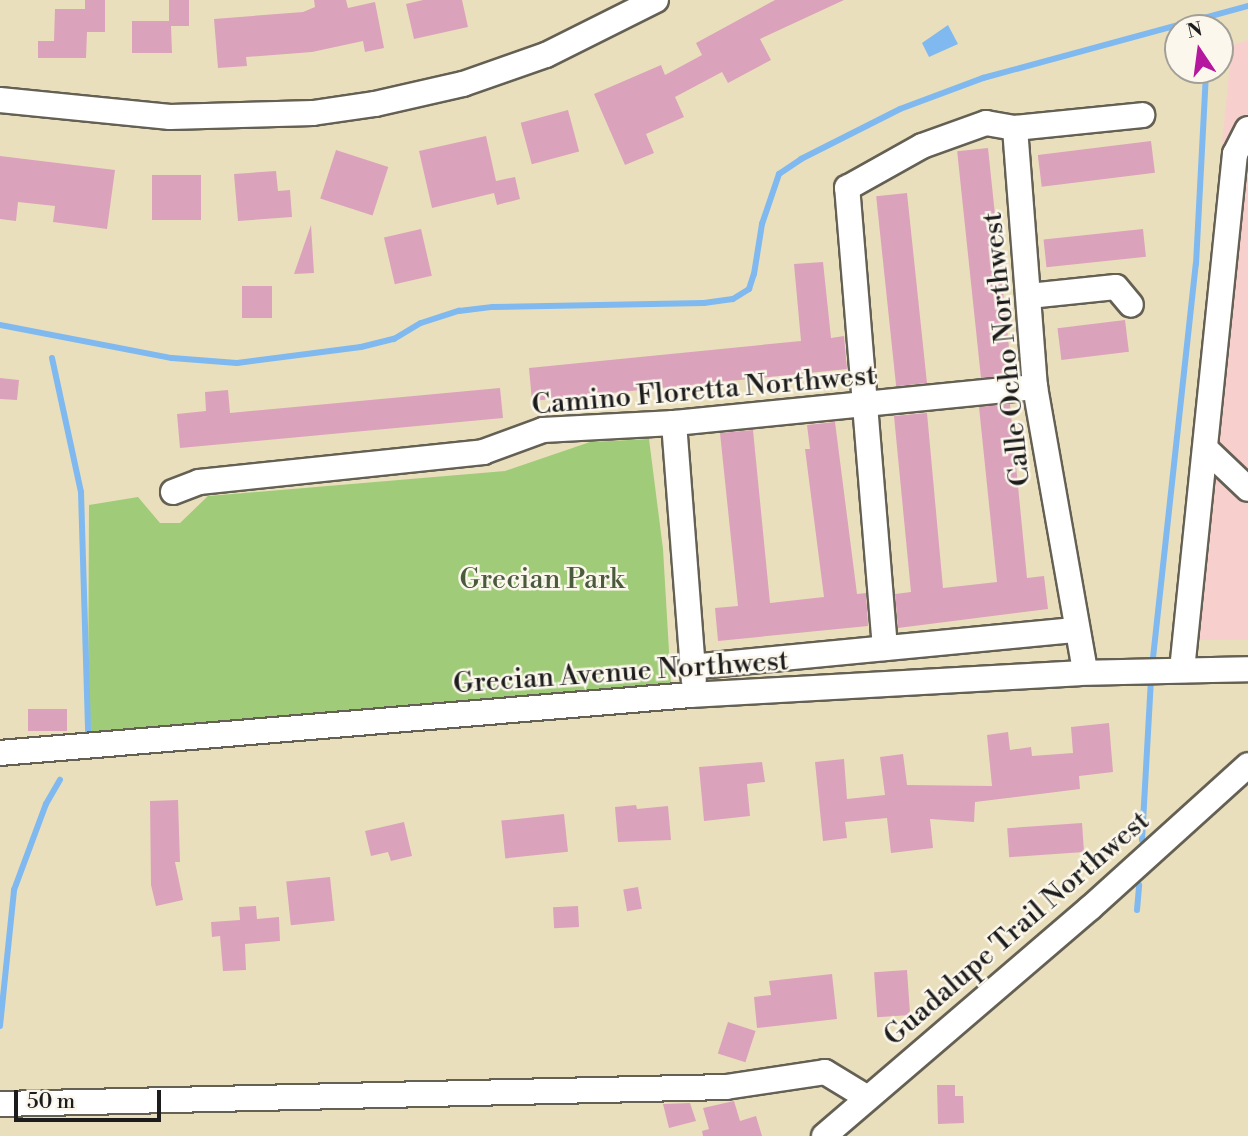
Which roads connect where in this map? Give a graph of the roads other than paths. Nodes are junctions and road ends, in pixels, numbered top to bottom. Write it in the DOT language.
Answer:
graph roads {
  1 [pos="656,0"];
  2 [pos="0,100"];
  3 [pos="1142,116"];
  4 [pos="1015,128"];
  5 [pos="1248,129"];
  6 [pos="1029,296"];
  7 [pos="1131,305"];
  8 [pos="1035,387"];
  9 [pos="864,407"];
  10 [pos="674,423"];
  11 [pos="1208,451"];
  12 [pos="1248,489"];
  13 [pos="173,492"];
  14 [pos="1075,630"];
  15 [pos="885,648"];
  16 [pos="690,667"];
  17 [pos="1248,669"];
  18 [pos="1182,670"];
  19 [pos="1085,673"];
  20 [pos="699,695"];
  21 [pos="0,753"];
  22 [pos="1248,765"];
  23 [pos="868,1098"];
  24 [pos="0,1104"];
  25 [pos="824,1136"];
  1 -- 2 [label="street"];
  3 -- 4 [label="street"];
  4 -- 6 [label="street, Calle Ocho Northwest"];
  4 -- 9 [label="street"];
  5 -- 11 [label="street"];
  6 -- 7 [label="street"];
  6 -- 8 [label="street, Calle Ocho Northwest"];
  8 -- 9 [label="street, Camino Floretta Northwest"];
  8 -- 14 [label="street, Calle Ocho Northwest"];
  9 -- 10 [label="street, Camino Floretta Northwest"];
  9 -- 15 [label="street"];
  10 -- 13 [label="street, Camino Floretta Northwest"];
  10 -- 16 [label="street"];
  11 -- 12 [label="street"];
  11 -- 18 [label="street"];
  14 -- 15 [label="street"];
  14 -- 19 [label="street, Calle Ocho Northwest"];
  15 -- 16 [label="street"];
  16 -- 20 [label="street"];
  17 -- 18 [label="street, Grecian Avenue Northwest"];
  18 -- 19 [label="street, Grecian Avenue Northwest"];
  19 -- 20 [label="street, Grecian Avenue Northwest"];
  20 -- 21 [label="street, Grecian Avenue Northwest"];
  22 -- 23 [label="street, Guadalupe Trail Northwest"];
  23 -- 24 [label="street"];
  23 -- 25 [label="street, Guadalupe Trail Northwest"];
}
